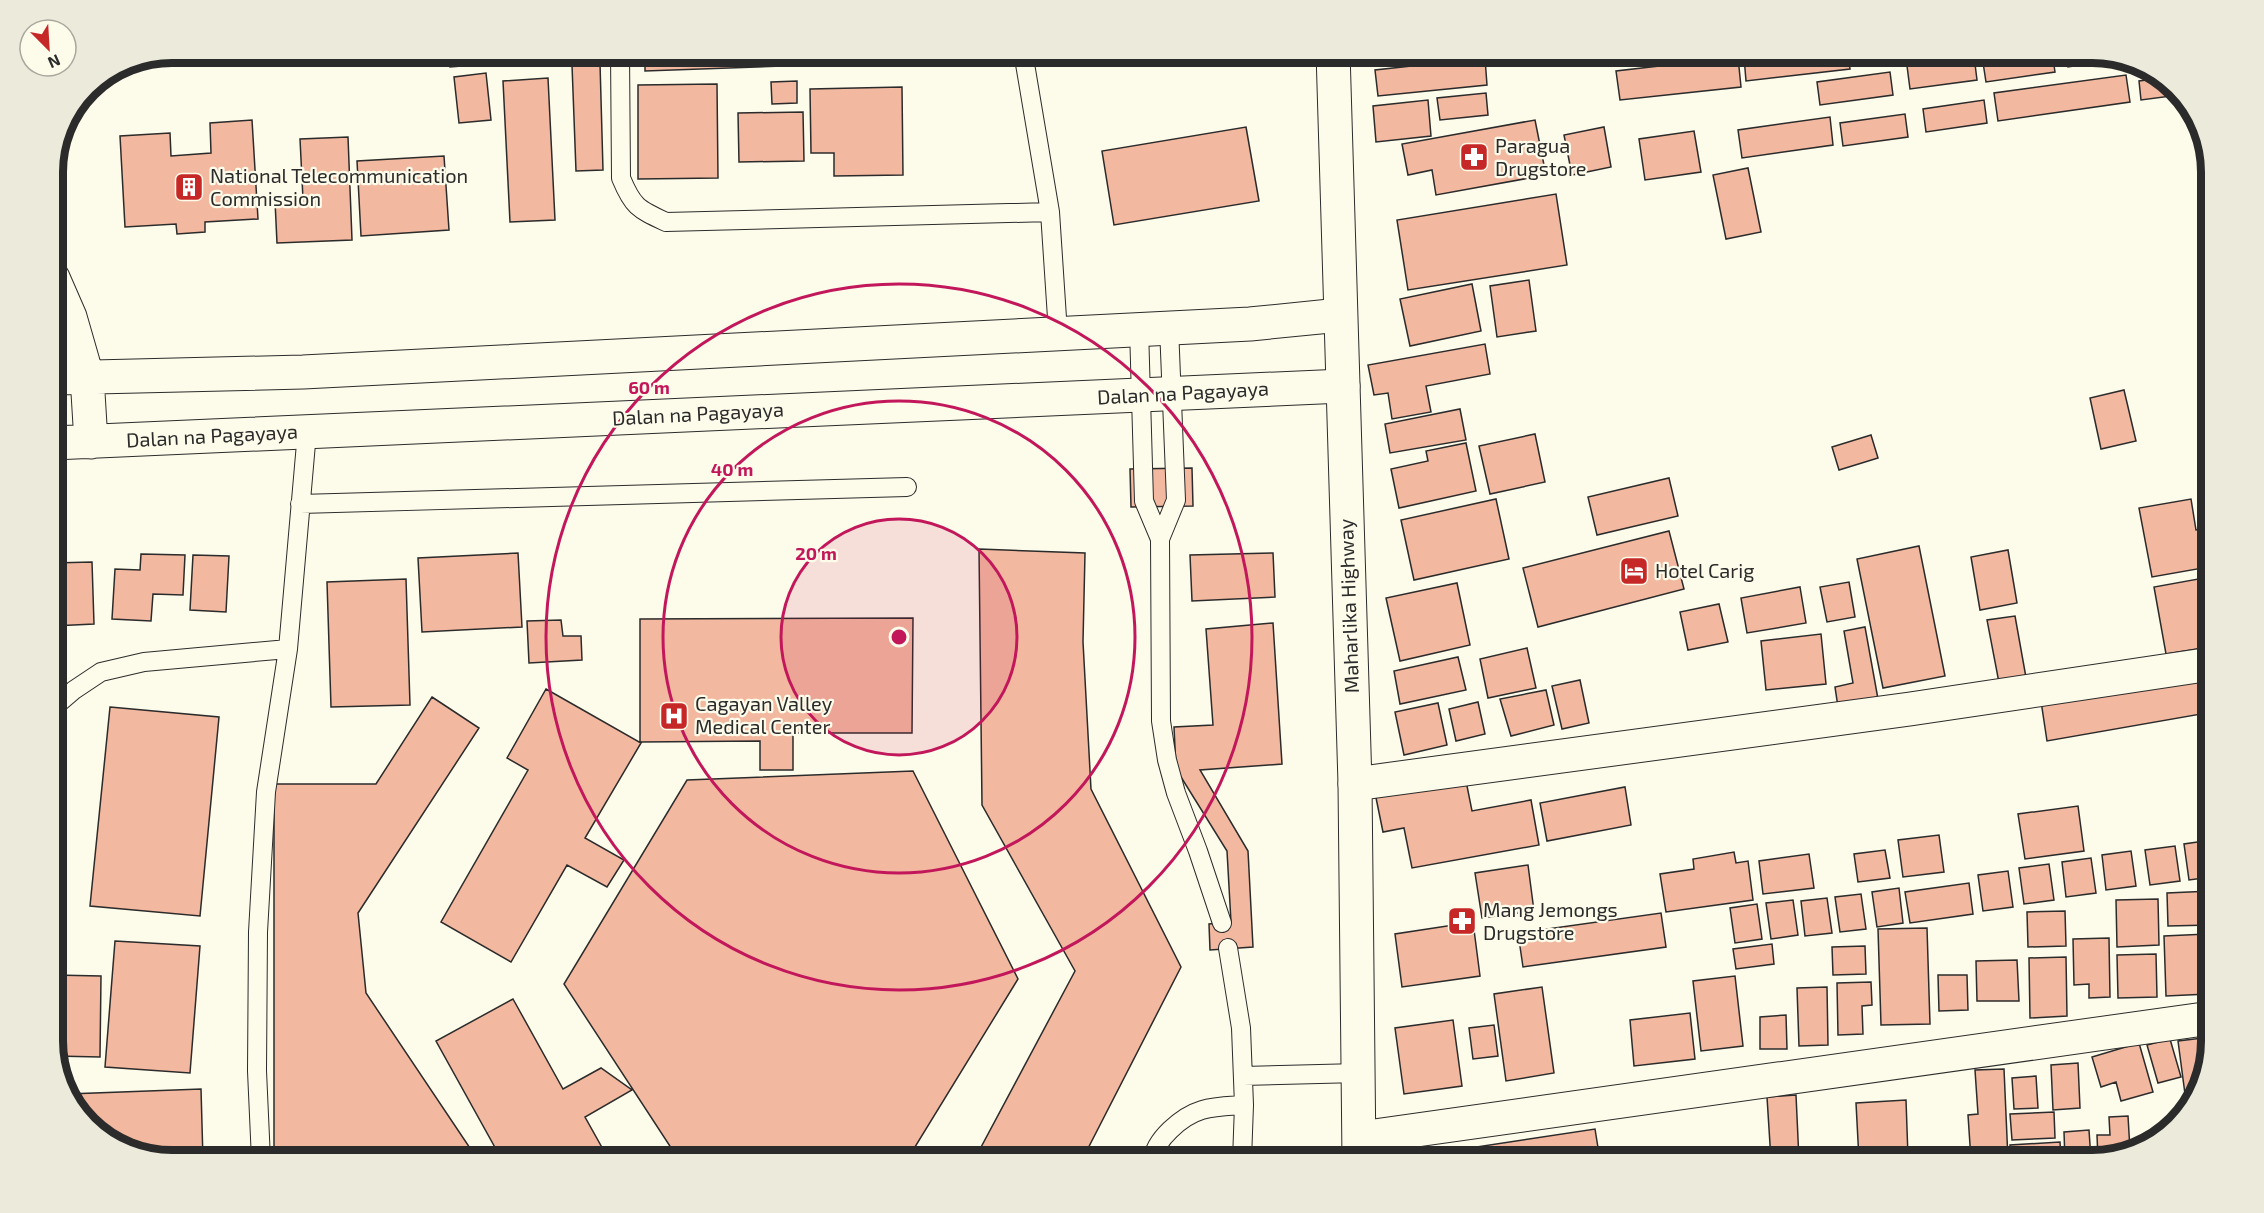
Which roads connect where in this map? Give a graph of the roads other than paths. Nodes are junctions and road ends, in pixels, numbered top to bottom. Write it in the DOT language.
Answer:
graph roads {
  1 [pos="620,63"];
  2 [pos="1025,63"];
  3 [pos="1333,63"];
  4 [pos="1050,212"];
  5 [pos="63,301"];
  6 [pos="1340,315"];
  7 [pos="1154,328"];
  8 [pos="1058,333"];
  9 [pos="87,376"];
  10 [pos="63,377"];
  11 [pos="1343,386"];
  12 [pos="1156,395"];
  13 [pos="307,432"];
  14 [pos="91,442"];
  15 [pos="63,443"];
  16 [pos="907,487"];
  17 [pos="300,504"];
  18 [pos="1160,539"];
  19 [pos="288,649"];
  20 [pos="2201,665"];
  21 [pos="63,699"];
  22 [pos="1355,784"];
  23 [pos="1222,923"];
  24 [pos="1228,948"];
  25 [pos="2201,1020"];
  26 [pos="1359,1073"];
  27 [pos="1244,1076"];
  28 [pos="1244,1105"];
  29 [pos="261,1150"];
  30 [pos="1154,1150"];
  31 [pos="1242,1150"];
  32 [pos="1359,1150"];
  1 -- 4 [label="lane"];
  2 -- 4 [label="lane"];
  3 -- 6 [label="main road, Maharlika Highway"];
  4 -- 8 [label="lane"];
  5 -- 9 [label="main road"];
  6 -- 7 [label="main road"];
  6 -- 11 [label="main road, Maharlika Highway"];
  7 -- 8 [label="main road"];
  7 -- 12 [label="lane"];
  7 -- 12 [label="lane"];
  8 -- 9 [label="main road"];
  9 -- 10 [label="main road"];
  9 -- 14 [label="main road"];
  11 -- 12 [label="main road, Dalan na Pagayaya"];
  11 -- 22 [label="main road, Maharlika Highway"];
  12 -- 13 [label="main road, Dalan na Pagayaya"];
  12 -- 18 [label="lane"];
  12 -- 18 [label="lane"];
  13 -- 14 [label="main road, Dalan na Pagayaya"];
  13 -- 17 [label="lane"];
  14 -- 15 [label="main road, Dalan na Pagayaya"];
  16 -- 17 [label="lane"];
  17 -- 19 [label="lane"];
  18 -- 23 [label="lane"];
  19 -- 21 [label="lane"];
  19 -- 29 [label="lane"];
  20 -- 22 [label="main road"];
  22 -- 26 [label="main road, Maharlika Highway"];
  24 -- 27 [label="lane"];
  25 -- 32 [label="main road"];
  26 -- 27 [label="lane"];
  26 -- 32 [label="main road, Maharlika Highway"];
  27 -- 28 [label="lane"];
  28 -- 30 [label="lane"];
  28 -- 31 [label="lane"];
}
